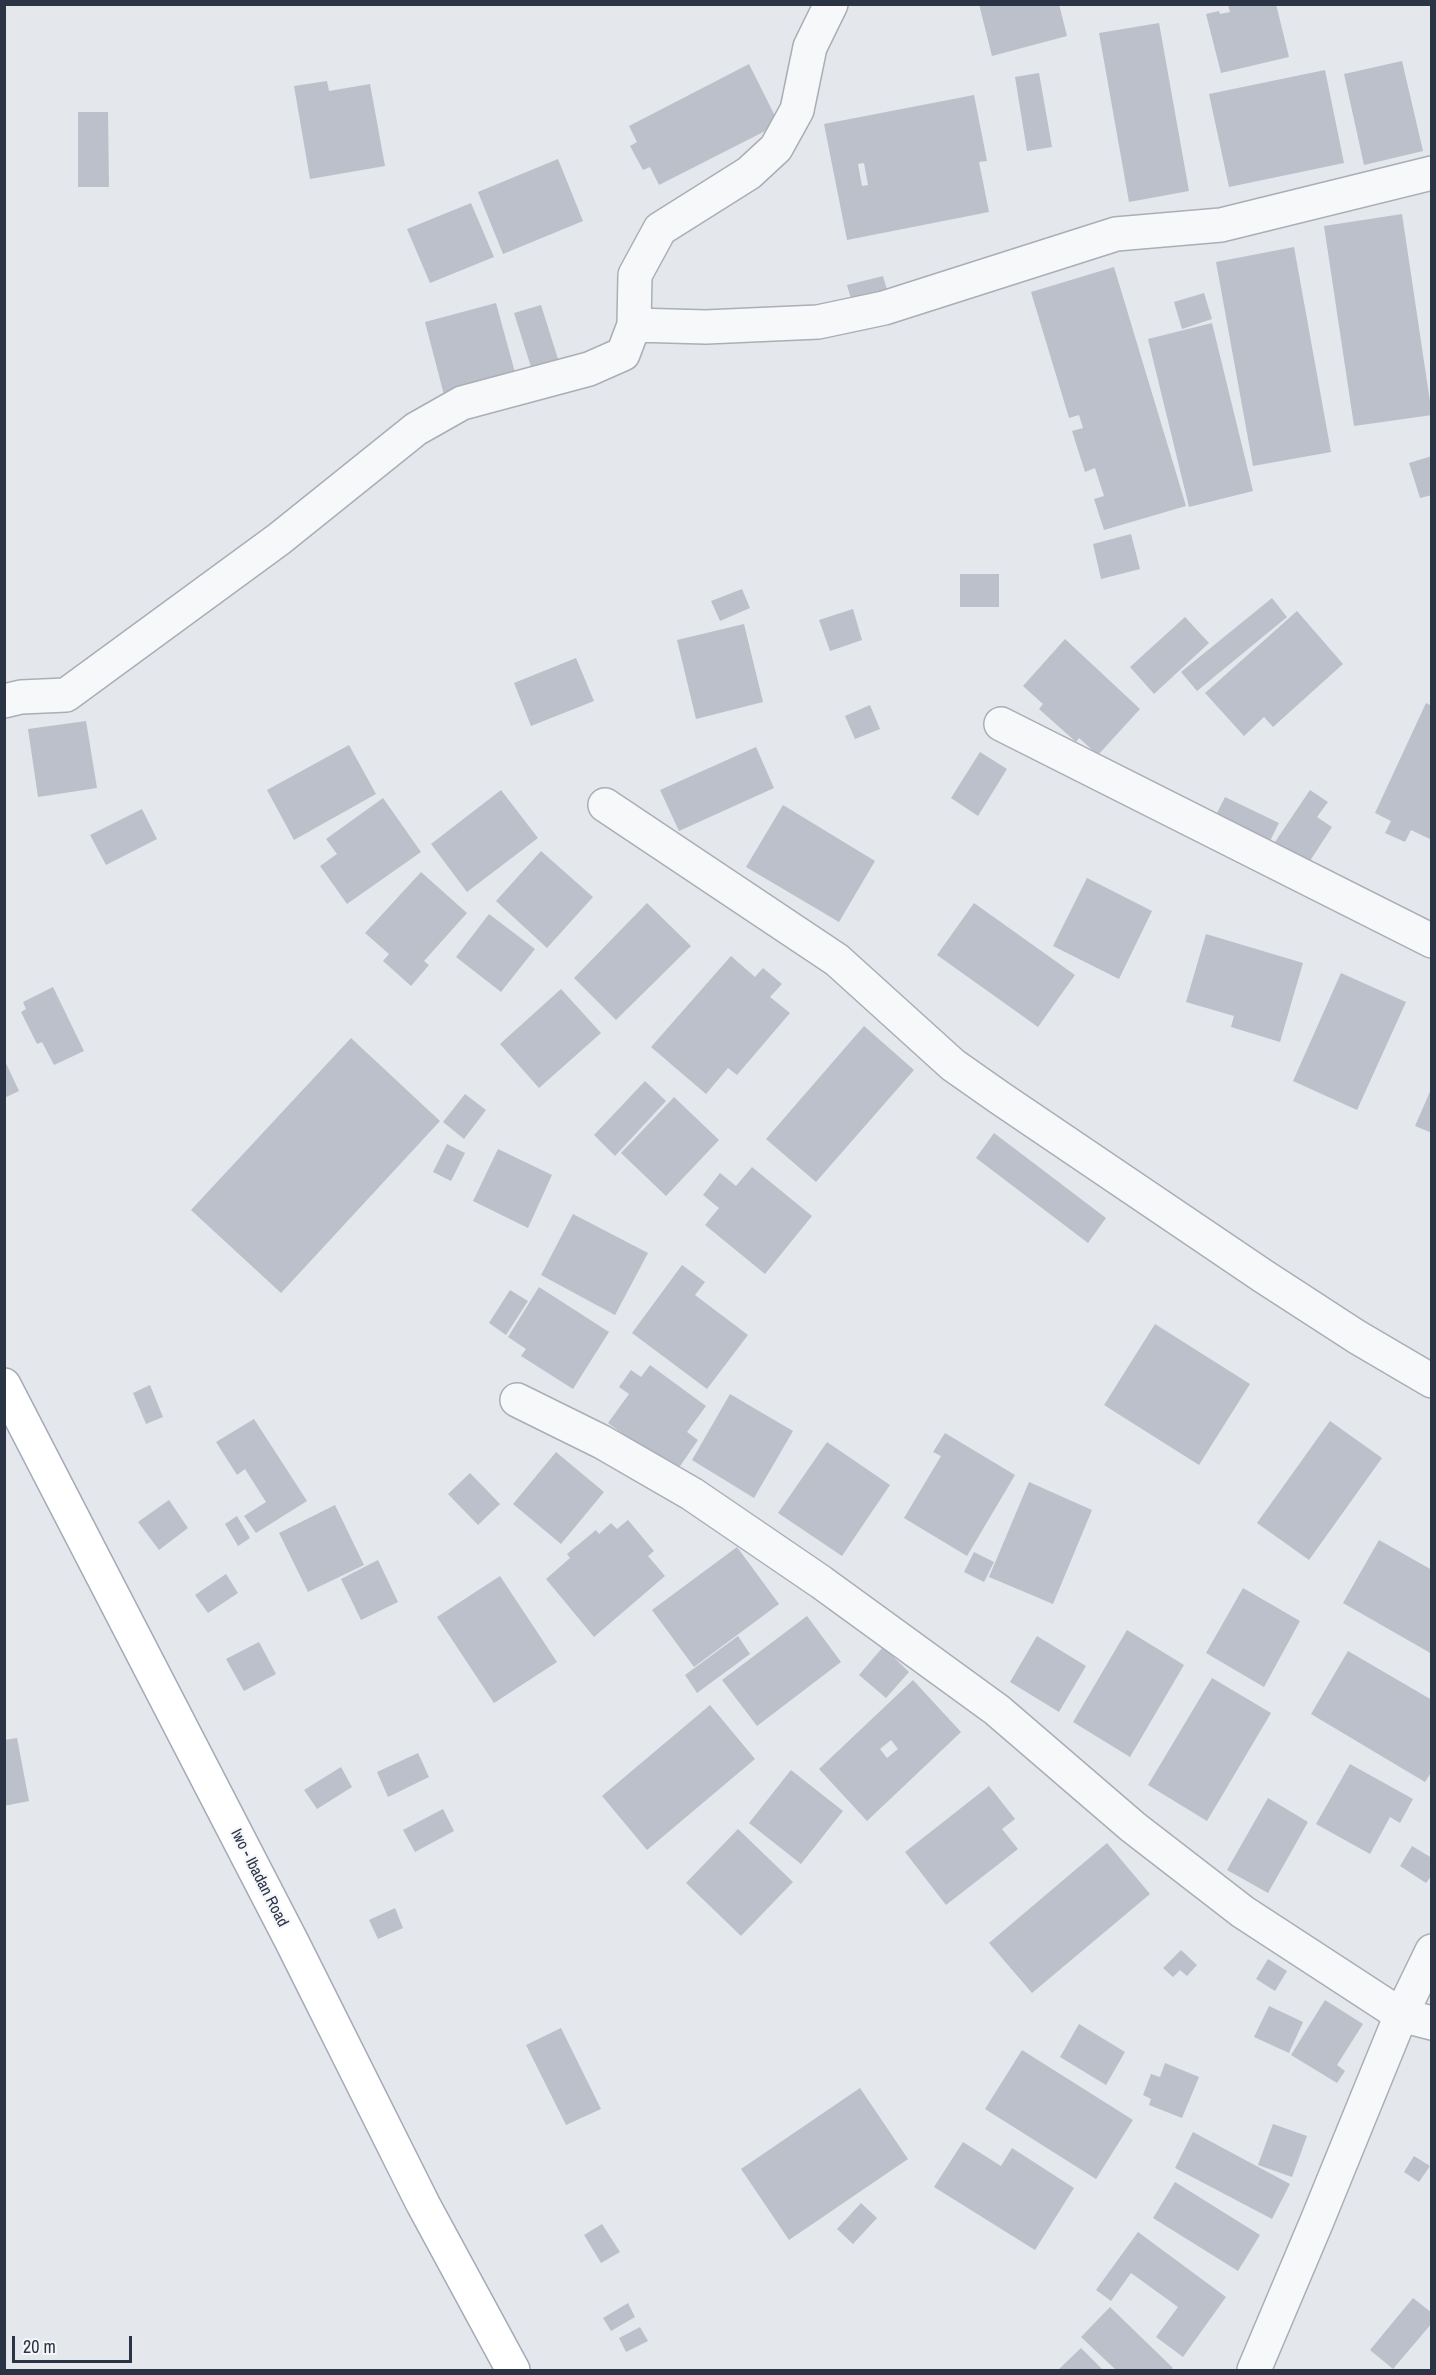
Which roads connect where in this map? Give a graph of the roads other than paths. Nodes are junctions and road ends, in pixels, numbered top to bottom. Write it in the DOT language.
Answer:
graph roads {
  1 [pos="831,4"];
  2 [pos="1431,173"];
  3 [pos="634,325"];
  4 [pos="4,700"];
  5 [pos="1001,724"];
  6 [pos="605,805"];
  7 [pos="1431,941"];
  8 [pos="1431,1381"];
  9 [pos="4,1385"];
  10 [pos="517,1400"];
  11 [pos="1431,1951"];
  12 [pos="1416,2019"];
  13 [pos="513,2370"];
  14 [pos="1254,2370"];
  1 -- 3 [label="street"];
  2 -- 3 [label="street"];
  3 -- 4 [label="street"];
  5 -- 7 [label="street"];
  6 -- 8 [label="street"];
  9 -- 13 [label="main road, Iwo - Ibadan Road"];
  10 -- 12 [label="street"];
  11 -- 12 [label="street"];
  12 -- 14 [label="street"];
}
